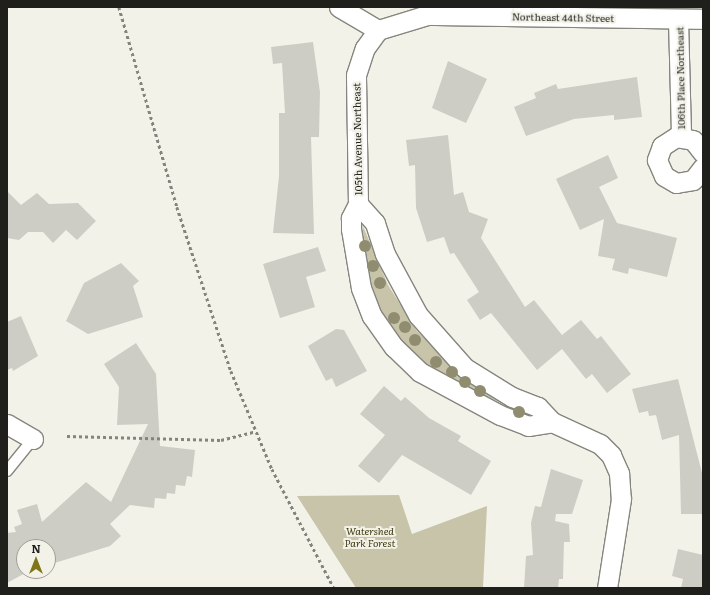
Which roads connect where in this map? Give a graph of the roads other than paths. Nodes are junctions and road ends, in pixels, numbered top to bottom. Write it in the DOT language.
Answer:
graph roads {
  1 [pos="339,7"];
  2 [pos="678,19"];
  3 [pos="703,19"];
  4 [pos="378,30"];
  5 [pos="681,137"];
  6 [pos="703,153"];
  7 [pos="703,168"];
  8 [pos="358,204"];
  9 [pos="552,422"];
  10 [pos="7,424"];
  11 [pos="33,439"];
  12 [pos="7,471"];
  13 [pos="607,588"];
  1 -- 4 [label="street"];
  2 -- 3 [label="street, Northeast 44th Street"];
  2 -- 4 [label="street, Northeast 44th Street"];
  2 -- 5 [label="street, 106th Place Northeast"];
  4 -- 8 [label="street, 105th Avenue Northeast"];
  5 -- 6 [label="street, 106th Place Northeast"];
  5 -- 7 [label="street, 106th Place Northeast"];
  8 -- 9 [label="street, 105th Avenue Northeast"];
  8 -- 9 [label="street, 105th Avenue Northeast"];
  9 -- 13 [label="street"];
  10 -- 11 [label="street"];
  11 -- 12 [label="lane"];
}
